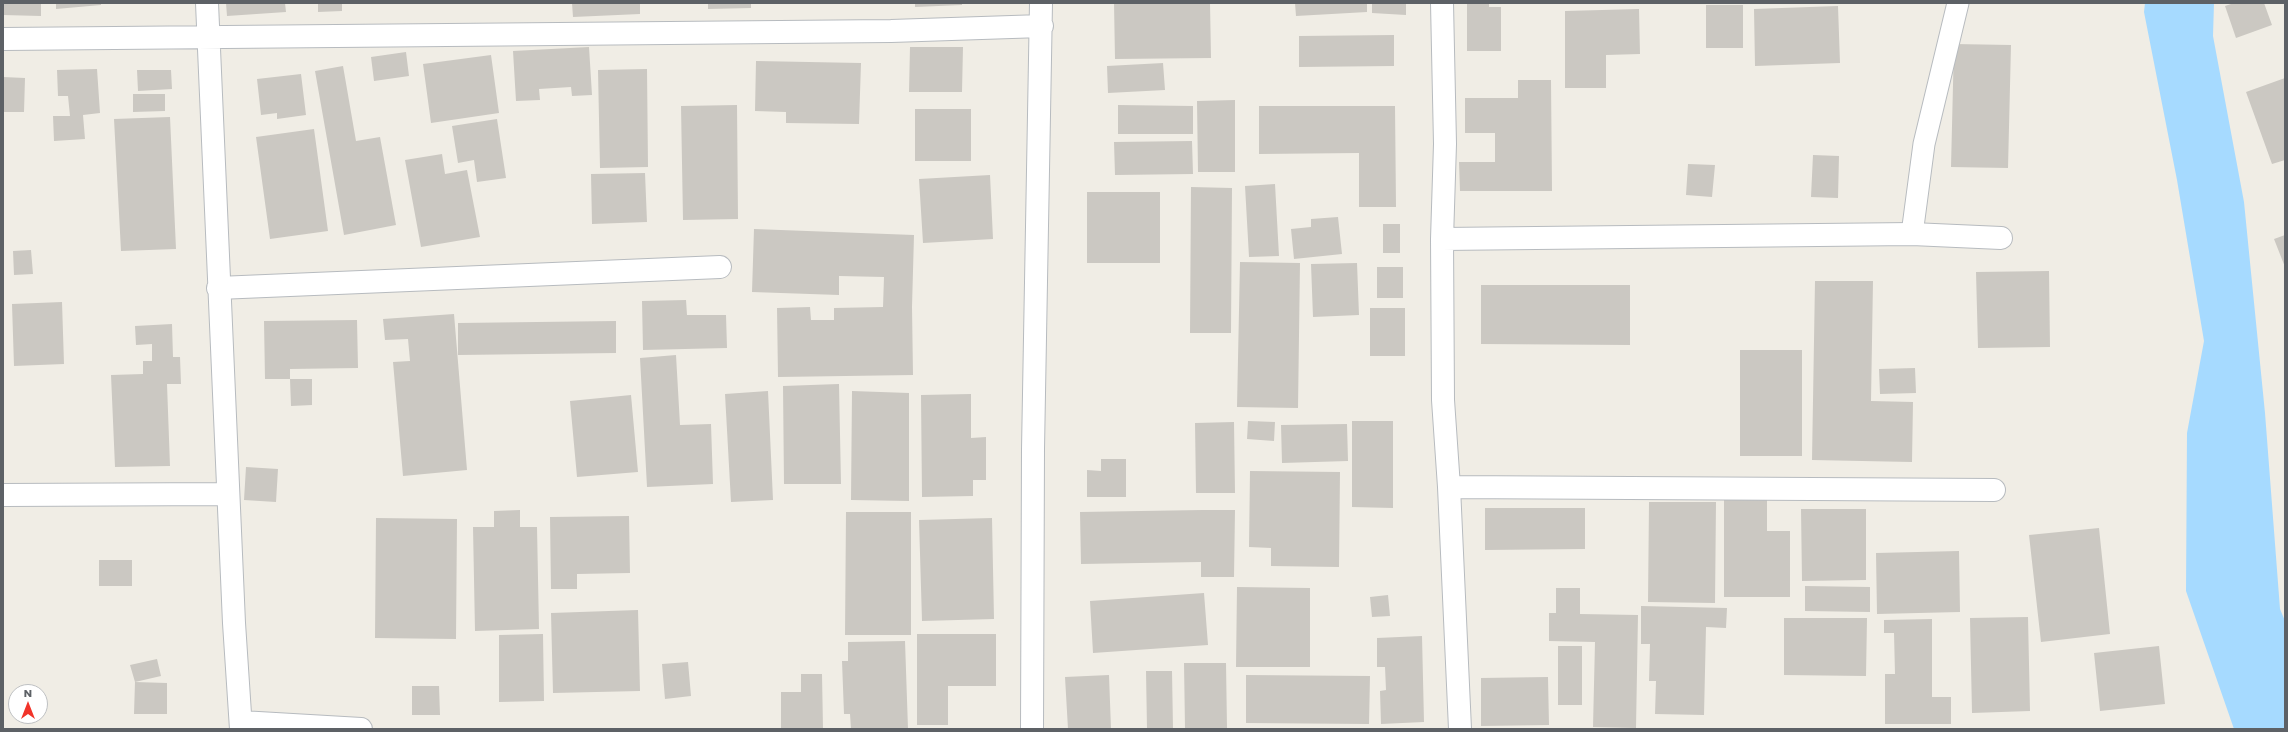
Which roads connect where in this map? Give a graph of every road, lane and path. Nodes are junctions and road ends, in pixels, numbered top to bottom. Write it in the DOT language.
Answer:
graph roads {
  1 [pos="207,3"];
  2 [pos="1041,3"];
  3 [pos="1442,3"];
  4 [pos="1958,3"];
  5 [pos="1042,26"];
  6 [pos="209,37"];
  7 [pos="3,39"];
  8 [pos="1912,234"];
  9 [pos="2001,238"];
  10 [pos="1442,239"];
  11 [pos="720,267"];
  12 [pos="218,288"];
  13 [pos="1449,487"];
  14 [pos="1994,490"];
  15 [pos="228,494"];
  16 [pos="3,495"];
  17 [pos="241,725"];
  18 [pos="361,729"];
  19 [pos="1032,729"];
  20 [pos="1460,729"];
  1 -- 6 [label="street"];
  2 -- 5 [label="street"];
  3 -- 10 [label="street"];
  4 -- 8 [label="lane"];
  5 -- 6 [label="street"];
  5 -- 19 [label="street"];
  6 -- 7 [label="street"];
  6 -- 12 [label="street"];
  8 -- 9 [label="street"];
  8 -- 10 [label="street"];
  10 -- 13 [label="street"];
  11 -- 12 [label="street"];
  12 -- 15 [label="street"];
  13 -- 14 [label="street"];
  13 -- 20 [label="street"];
  15 -- 16 [label="street"];
  15 -- 17 [label="street"];
  17 -- 18 [label="street"];
}
